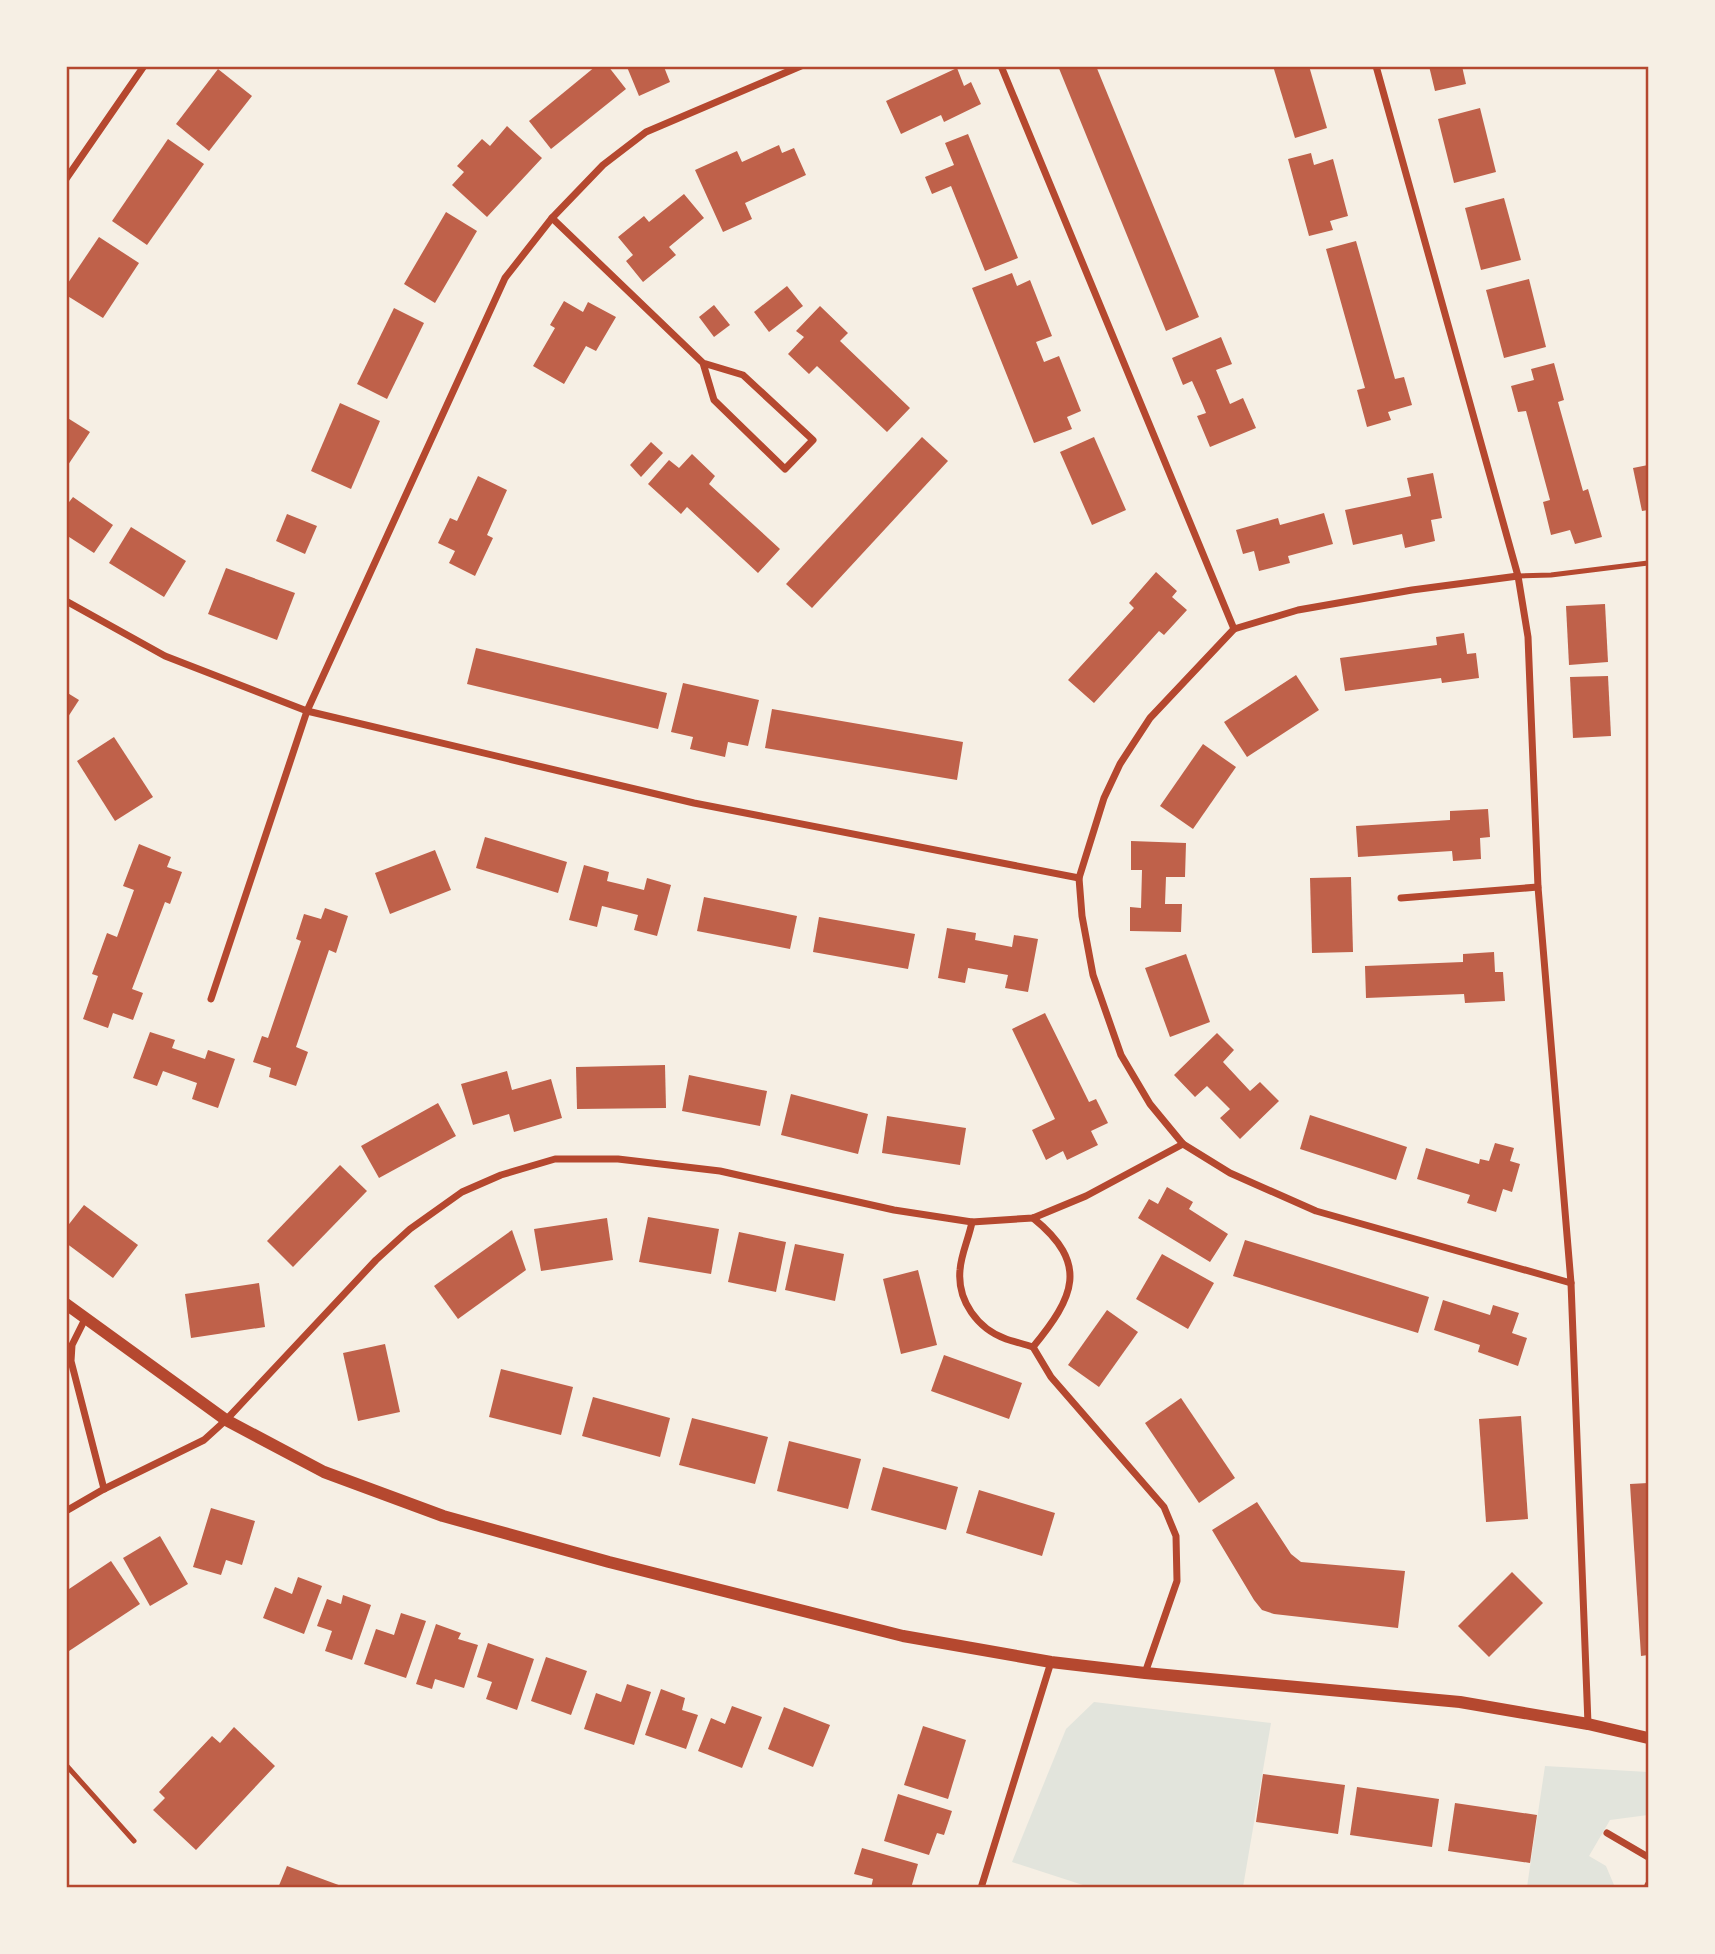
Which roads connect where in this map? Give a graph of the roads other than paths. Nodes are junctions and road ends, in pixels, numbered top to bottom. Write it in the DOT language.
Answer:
graph roads {
  1 [pos="144,66"];
  2 [pos="801,66"];
  3 [pos="1001,66"];
  4 [pos="1376,66"];
  5 [pos="66,179"];
  6 [pos="552,218"];
  7 [pos="703,363"];
  8 [pos="1648,564"];
  9 [pos="1518,576"];
  10 [pos="66,601"];
  11 [pos="1234,629"];
  12 [pos="307,710"];
  13 [pos="1079,878"];
  14 [pos="1538,887"];
  15 [pos="1401,898"];
  16 [pos="211,999"];
  17 [pos="1183,1144"];
  18 [pos="1032,1218"];
  19 [pos="972,1222"];
  20 [pos="1571,1283"];
  21 [pos="66,1304"];
  22 [pos="85,1319"];
  23 [pos="1033,1346"];
  24 [pos="226,1420"];
  25 [pos="104,1489"];
  26 [pos="66,1511"];
  27 [pos="1051,1662"];
  28 [pos="1145,1674"];
  29 [pos="1588,1724"];
  30 [pos="1648,1738"];
  31 [pos="66,1765"];
  32 [pos="1606,1833"];
  33 [pos="134,1841"];
  34 [pos="1648,1857"];
  35 [pos="981,1888"];
  1 -- 5 [label="street"];
  2 -- 6 [label="street"];
  3 -- 11 [label="street"];
  4 -- 9 [label="street"];
  6 -- 7 [label="street"];
  6 -- 12 [label="street"];
  7 -- 7 [label="street"];
  8 -- 9 [label="lane"];
  9 -- 11 [label="street"];
  9 -- 14 [label="street"];
  10 -- 12 [label="street"];
  11 -- 13 [label="street"];
  12 -- 13 [label="street"];
  12 -- 16 [label="street"];
  13 -- 17 [label="street"];
  14 -- 15 [label="street"];
  14 -- 20 [label="street"];
  17 -- 18 [label="street"];
  17 -- 20 [label="street"];
  18 -- 19 [label="street"];
  18 -- 23 [label="street"];
  19 -- 23 [label="street"];
  19 -- 24 [label="street"];
  20 -- 29 [label="street"];
  21 -- 22 [label="street"];
  22 -- 24 [label="street"];
  22 -- 25 [label="street"];
  23 -- 28 [label="street"];
  24 -- 25 [label="street"];
  24 -- 27 [label="street"];
  25 -- 26 [label="street"];
  27 -- 28 [label="street"];
  27 -- 35 [label="street"];
  28 -- 29 [label="street"];
  29 -- 30 [label="street"];
  31 -- 33 [label="lane"];
  32 -- 34 [label="street"];
}
